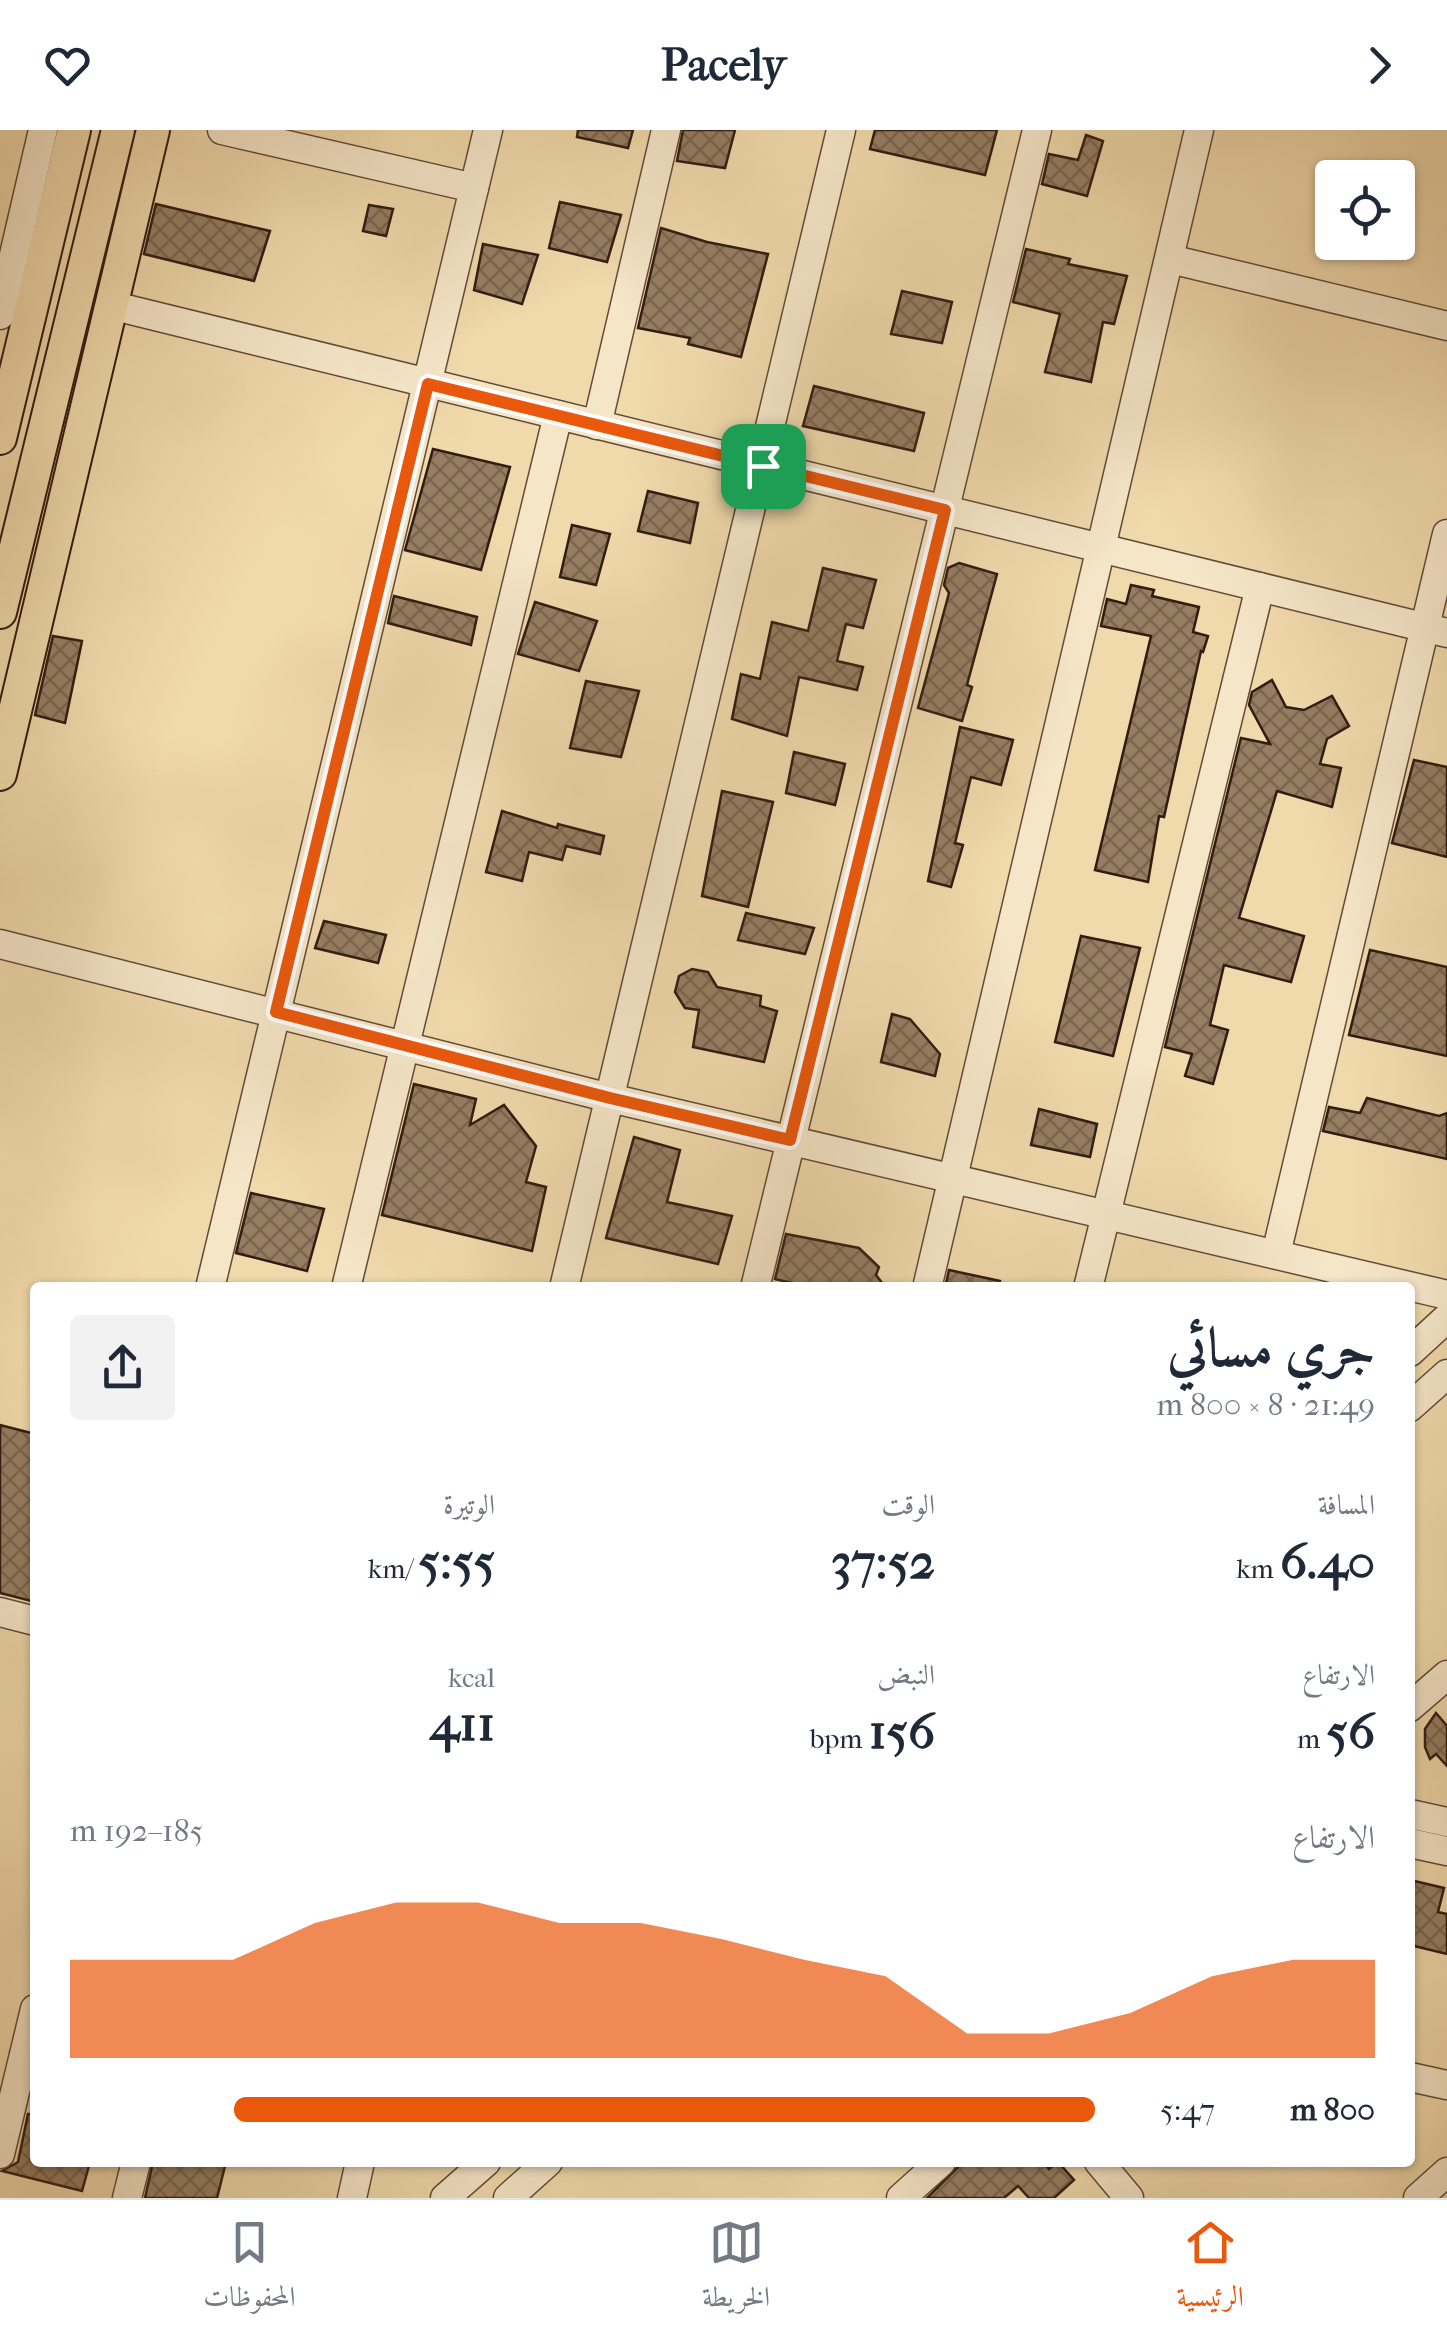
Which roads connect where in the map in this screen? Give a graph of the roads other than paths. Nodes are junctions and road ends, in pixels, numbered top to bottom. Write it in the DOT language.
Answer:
graph roads {
  1 [pos="43,130"];
  2 [pos="74,130"];
  3 [pos="118,130"];
  4 [pos="153,130"];
  5 [pos="222,130"];
  6 [pos="488,130"];
  7 [pos="666,130"];
  8 [pos="841,130"];
  9 [pos="1037,130"];
  10 [pos="1199,130"];
  11 [pos="302,139"];
  12 [pos="474,188"];
  13 [pos="1170,258"];
  14 [pos="110,306"];
  15 [pos="0,315"];
  16 [pos="1447,326"];
  17 [pos="428,384"];
  18 [pos="558,415"];
  19 [pos="597,424"];
  20 [pos="0,438"];
  21 [pos="763,466"];
  22 [pos="945,510"];
  23 [pos="1447,534"];
  24 [pos="1103,548"];
  25 [pos="1260,587"];
  26 [pos="0,612"];
  27 [pos="1436,630"];
  28 [pos="0,774"];
  29 [pos="0,944"];
  30 [pos="276,1012"];
  31 [pos="404,1045"];
  32 [pos="610,1098"];
  33 [pos="790,1140"];
  34 [pos="953,1178"];
  35 [pos="1106,1214"];
  36 [pos="1276,1254"];
  37 [pos="211,1282"];
  38 [pos="347,1282"];
  39 [pos="565,1282"];
  40 [pos="756,1282"];
  41 [pos="928,1282"];
  42 [pos="1089,1282"];
  43 [pos="1396,1282"];
  44 [pos="1415,1287"];
  45 [pos="1447,1294"];
  46 [pos="1447,1318"];
  47 [pos="1415,1347"];
  48 [pos="1447,1374"];
  49 [pos="1415,1402"];
  50 [pos="0,1612"];
  51 [pos="30,1620"];
  52 [pos="1447,1675"];
  53 [pos="1415,1703"];
  54 [pos="1415,1815"];
  55 [pos="1447,1822"];
  56 [pos="1415,1844"];
  57 [pos="1447,1851"];
  58 [pos="30,2031"];
  59 [pos="1415,2078"];
  60 [pos="1447,2085"];
  61 [pos="0,2154"];
  62 [pos="135,2167"];
  63 [pos="359,2167"];
  64 [pos="480,2167"];
  65 [pos="542,2167"];
  66 [pos="935,2167"];
  67 [pos="1103,2167"];
  68 [pos="1447,2172"];
  69 [pos="127,2198"];
  70 [pos="352,2198"];
  71 [pos="444,2198"];
  72 [pos="508,2198"];
  73 [pos="901,2198"];
  74 [pos="1129,2198"];
  75 [pos="1418,2198"];
  1 -- 15 [label="street"];
  2 -- 20 [label="main road"];
  3 -- 26 [label="main road"];
  4 -- 14 [label="main road"];
  5 -- 11 [label="street"];
  6 -- 12 [label="street"];
  7 -- 19 [label="street"];
  8 -- 21 [label="street"];
  9 -- 22 [label="street"];
  10 -- 13 [label="street"];
  11 -- 12 [label="street"];
  12 -- 17 [label="street"];
  13 -- 16 [label="street"];
  13 -- 24 [label="street"];
  14 -- 17 [label="street"];
  14 -- 28 [label="main road"];
  17 -- 18 [label="street"];
  17 -- 30 [label="street"];
  18 -- 19 [label="street"];
  18 -- 31 [label="street"];
  19 -- 21 [label="street"];
  21 -- 22 [label="street"];
  21 -- 32 [label="street"];
  22 -- 24 [label="street"];
  22 -- 33 [label="street"];
  23 -- 27 [label="street"];
  24 -- 25 [label="street"];
  24 -- 34 [label="street"];
  25 -- 27 [label="street"];
  25 -- 35 [label="street"];
  27 -- 36 [label="street"];
  29 -- 30 [label="street"];
  30 -- 31 [label="street"];
  30 -- 37 [label="street"];
  31 -- 32 [label="street"];
  31 -- 38 [label="street"];
  32 -- 33 [label="street"];
  32 -- 39 [label="street"];
  33 -- 34 [label="street"];
  33 -- 40 [label="street"];
  34 -- 35 [label="street"];
  34 -- 41 [label="street"];
  35 -- 36 [label="street"];
  35 -- 42 [label="street"];
  36 -- 43 [label="street"];
  44 -- 45 [label="street"];
  46 -- 47 [label="street"];
  48 -- 49 [label="street"];
  50 -- 51 [label="street"];
  52 -- 53 [label="street"];
  54 -- 55 [label="street"];
  56 -- 57 [label="street"];
  58 -- 61 [label="street"];
  59 -- 60 [label="street"];
  62 -- 69 [label="street"];
  63 -- 70 [label="street"];
  64 -- 71 [label="street"];
  65 -- 72 [label="street"];
  66 -- 73 [label="street"];
  67 -- 74 [label="street"];
  68 -- 75 [label="street"];
}
